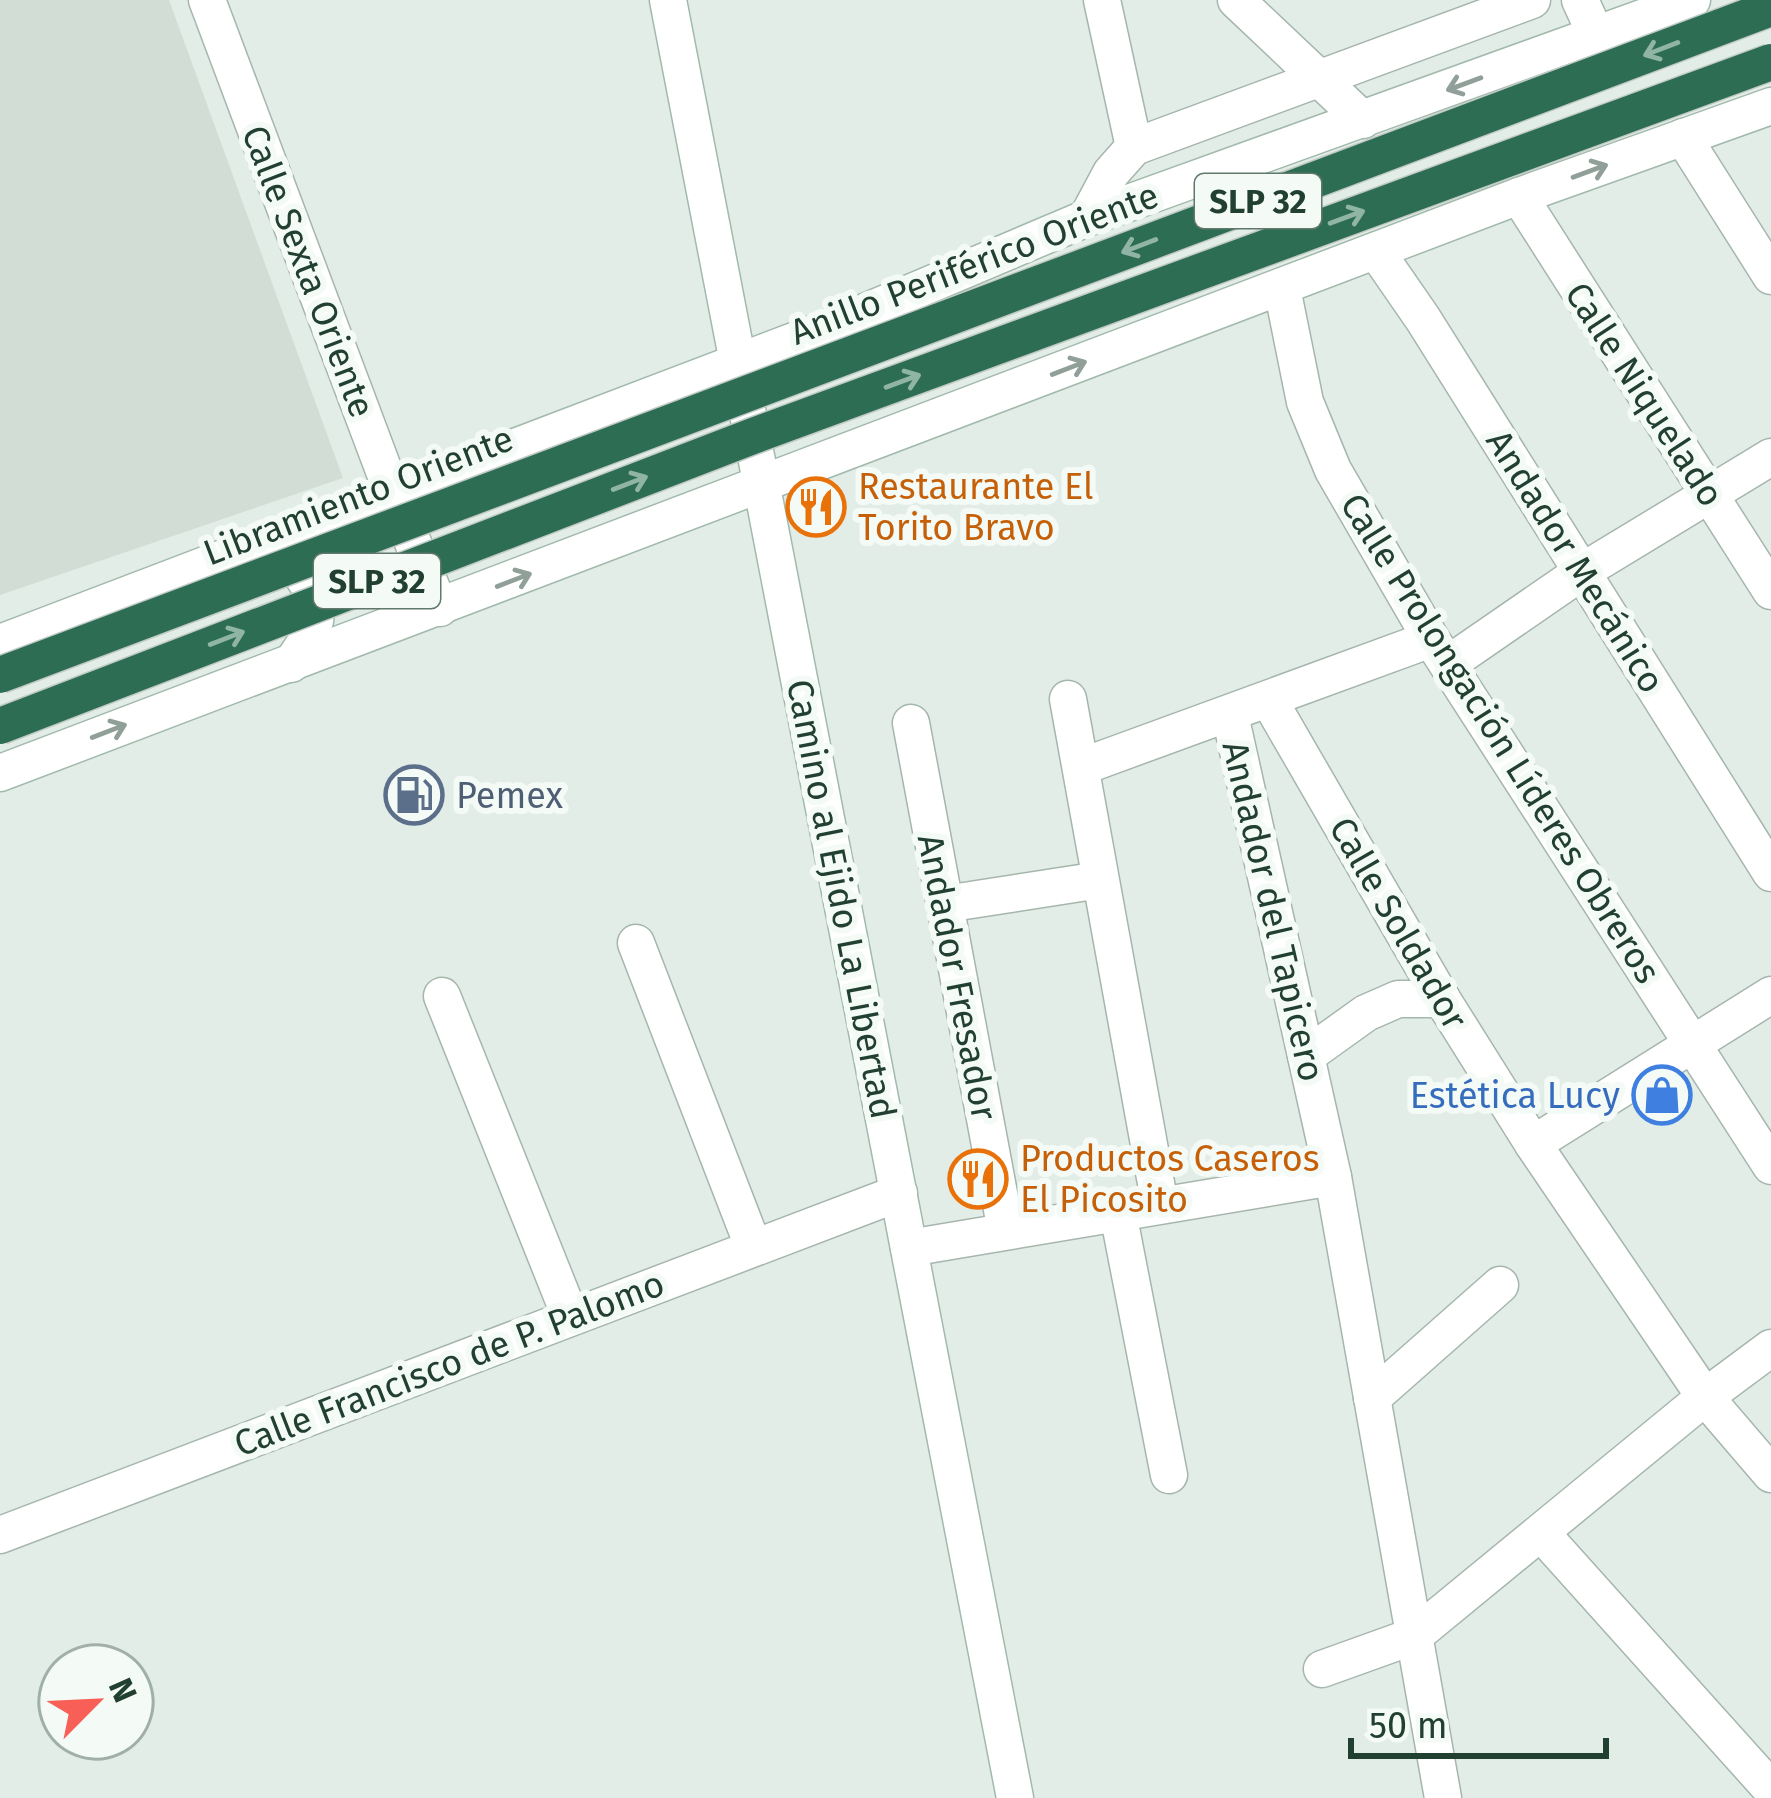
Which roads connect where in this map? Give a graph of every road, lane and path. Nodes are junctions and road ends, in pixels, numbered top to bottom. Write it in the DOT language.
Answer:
graph roads {
  1 [pos="207,0"];
  2 [pos="668,0"];
  3 [pos="1102,0"];
  4 [pos="1236,0"];
  5 [pos="1532,0"];
  6 [pos="1580,0"];
  7 [pos="1692,0"];
  8 [pos="1771,8"];
  9 [pos="1596,35"];
  10 [pos="1771,62"];
  11 [pos="1318,80"];
  12 [pos="1771,106"];
  13 [pos="1363,120"];
  14 [pos="1683,137"];
  15 [pos="1134,147"];
  16 [pos="1519,196"];
  17 [pos="1087,218"];
  18 [pos="1376,251"];
  19 [pos="1771,276"];
  20 [pos="1282,288"];
  21 [pos="820,331"];
  22 [pos="742,377"];
  23 [pos="864,446"];
  24 [pos="1771,458"];
  25 [pos="762,482"];
  26 [pos="392,492"];
  27 [pos="1708,493"];
  28 [pos="267,544"];
  29 [pos="1583,571"];
  30 [pos="1771,591"];
  31 [pos="440,608"];
  32 [pos="0,643"];
  33 [pos="1439,652"];
  34 [pos="291,664"];
  35 [pos="0,675"];
  36 [pos="1068,699"];
  37 [pos="1268,700"];
  38 [pos="1230,716"];
  39 [pos="911,723"];
  40 [pos="0,725"];
  41 [pos="1081,767"];
  42 [pos="0,773"];
  43 [pos="1771,873"];
  44 [pos="1100,880"];
  45 [pos="945,904"];
  46 [pos="636,943"];
  47 [pos="442,995"];
  48 [pos="1771,995"];
  49 [pos="1442,999"];
  50 [pos="1694,1045"];
  51 [pos="1306,1056"];
  52 [pos="1533,1144"];
  53 [pos="1771,1166"];
  54 [pos="1333,1177"];
  55 [pos="899,1192"];
  56 [pos="1160,1205"];
  57 [pos="1118,1213"];
  58 [pos="1006,1232"];
  59 [pos="753,1246"];
  60 [pos="909,1248"];
  61 [pos="1500,1285"];
  62 [pos="570,1316"];
  63 [pos="1771,1348"];
  64 [pos="1705,1397"];
  65 [pos="1372,1398"];
  66 [pos="1771,1474"];
  67 [pos="1169,1475"];
  68 [pos="1542,1534"];
  69 [pos="0,1535"];
  70 [pos="1414,1636"];
  71 [pos="1322,1669"];
  72 [pos="1771,1789"];
  73 [pos="1015,1798"];
  74 [pos="1443,1798"];
  1 -- 26 [label="street, Calle Sexta Oriente"];
  2 -- 22 [label="street, Camino al Ejido La Libertad"];
  3 -- 15 [label="street"];
  4 -- 11 [label="street"];
  5 -- 11 [label="street"];
  6 -- 9 [label="street"];
  7 -- 9 [label="street, Anillo Periférico Oriente"];
  8 -- 22 [label="highway, Anillo Periférico Oriente / SLP 32, one-way, bridge"];
  9 -- 13 [label="street, Anillo Periférico Oriente, one-way"];
  40 -- 10 [label="highway, SLP 32, one-way, bridge"];
  11 -- 13 [label="street"];
  11 -- 15 [label="street"];
  12 -- 14 [label="street"];
  13 -- 17 [label="street, Anillo Periférico Oriente"];
  16 -- 14 [label="street, one-way"];
  14 -- 19 [label="street"];
  15 -- 17 [label="street"];
  16 -- 18 [label="street"];
  16 -- 27 [label="street, Calle Niquelado"];
  17 -- 21 [label="street, Anillo Periférico Oriente"];
  18 -- 20 [label="street"];
  18 -- 29 [label="street, Andador Mecánico"];
  23 -- 20 [label="street, one-way"];
  20 -- 33 [label="street, Calle Prolongación Líderes Obreros"];
  21 -- 22 [label="street, Anillo Periférico Oriente"];
  21 -- 23 [label="street"];
  22 -- 25 [label="street, Camino al Ejido La Libertad"];
  22 -- 26 [label="street, Libramiento Oriente"];
  22 -- 35 [label="highway, Libramiento Oriente / SLP 32, bridge"];
  23 -- 25 [label="street"];
  24 -- 27 [label="street"];
  31 -- 25 [label="street, one-way"];
  25 -- 55 [label="street, Camino al Ejido La Libertad"];
  26 -- 28 [label="street, Libramiento Oriente"];
  26 -- 31 [label="street, Calle Sexta Oriente"];
  27 -- 29 [label="street"];
  27 -- 30 [label="street, Calle Niquelado"];
  28 -- 32 [label="street, Libramiento Oriente"];
  28 -- 34 [label="street"];
  29 -- 33 [label="street"];
  29 -- 43 [label="street, Andador Mecánico"];
  31 -- 34 [label="street"];
  33 -- 37 [label="street"];
  33 -- 50 [label="street, Calle Prolongación Líderes Obreros"];
  42 -- 34 [label="street, one-way"];
  36 -- 41 [label="street"];
  37 -- 38 [label="street"];
  37 -- 49 [label="street, Calle Soldador"];
  38 -- 41 [label="street"];
  38 -- 51 [label="street, Andador del Tapicero"];
  39 -- 45 [label="street, Andador Fresador"];
  41 -- 44 [label="street"];
  44 -- 45 [label="street"];
  44 -- 56 [label="street"];
  45 -- 58 [label="street, Andador Fresador"];
  46 -- 59 [label="street"];
  47 -- 62 [label="street"];
  48 -- 50 [label="street"];
  49 -- 51 [label="street"];
  49 -- 52 [label="street, Calle Soldador"];
  50 -- 52 [label="street"];
  50 -- 53 [label="street, Calle Prolongación Líderes Obreros"];
  51 -- 54 [label="street, Andador del Tapicero"];
  52 -- 64 [label="street, Calle Soldador"];
  54 -- 56 [label="street"];
  54 -- 65 [label="street, Andador del Tapicero"];
  55 -- 59 [label="street, Calle Francisco de P. Palomo"];
  55 -- 60 [label="street, Camino al Ejido La Libertad"];
  56 -- 57 [label="street"];
  57 -- 58 [label="street"];
  57 -- 67 [label="street"];
  58 -- 60 [label="street"];
  59 -- 62 [label="street, Calle Francisco de P. Palomo"];
  60 -- 73 [label="street, Camino al Ejido La Libertad"];
  61 -- 65 [label="street"];
  62 -- 69 [label="street, Calle Francisco de P. Palomo"];
  63 -- 64 [label="street"];
  64 -- 66 [label="street, Calle Soldador"];
  64 -- 68 [label="street"];
  65 -- 70 [label="street, Andador del Tapicero"];
  68 -- 70 [label="street"];
  68 -- 72 [label="street"];
  70 -- 71 [label="street"];
  70 -- 74 [label="street, Andador del Tapicero"];
}
